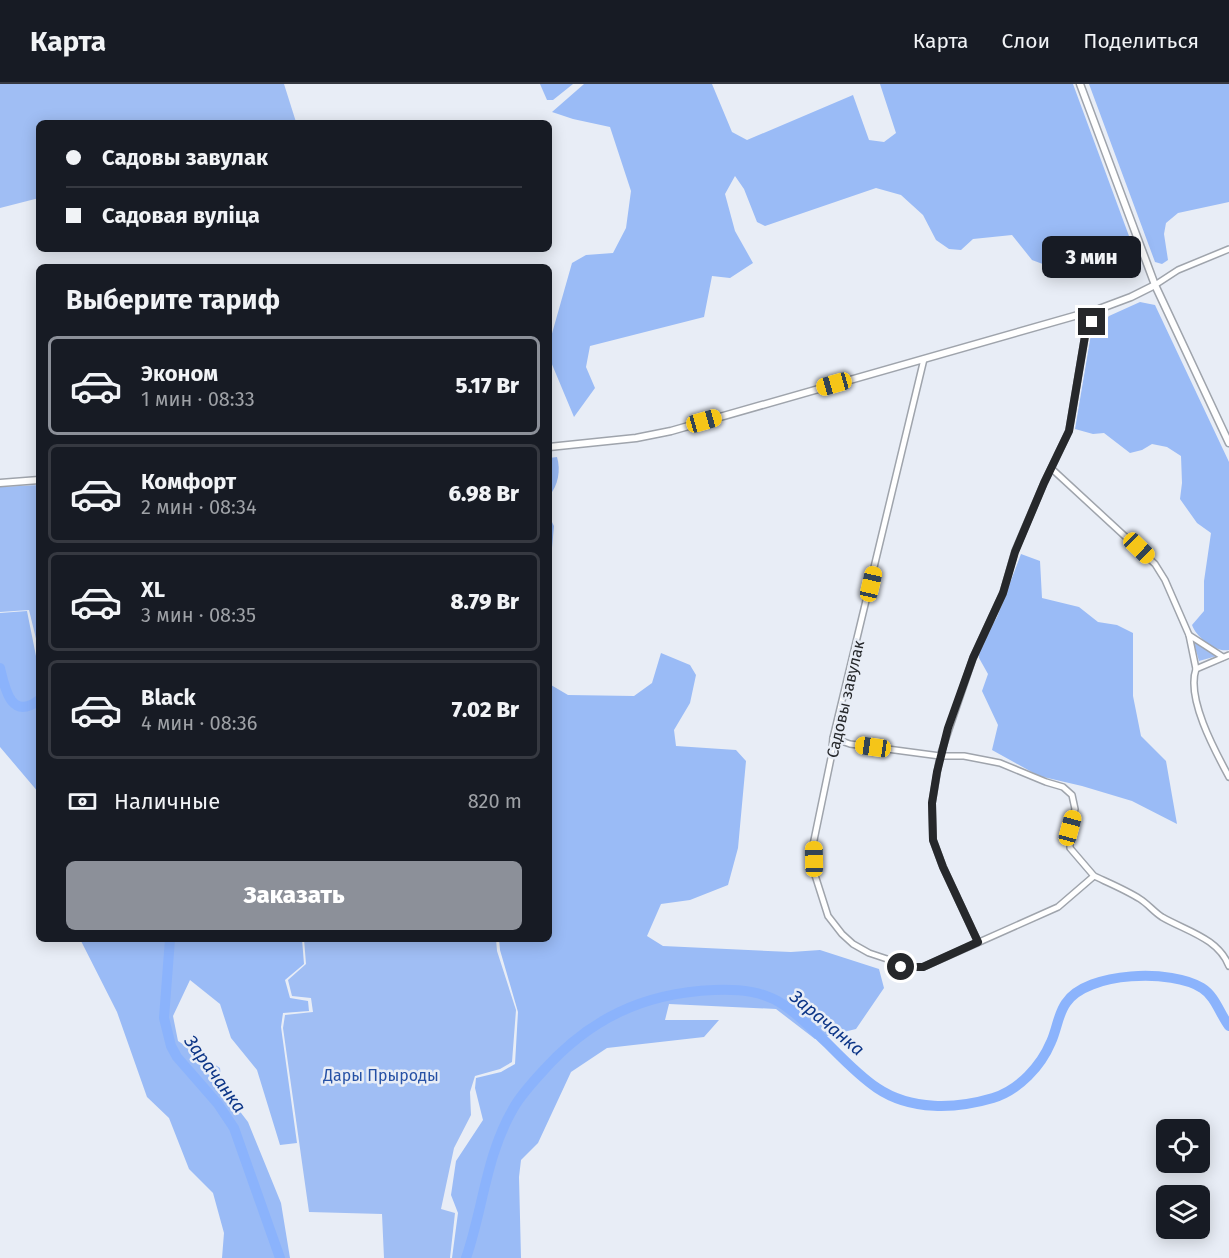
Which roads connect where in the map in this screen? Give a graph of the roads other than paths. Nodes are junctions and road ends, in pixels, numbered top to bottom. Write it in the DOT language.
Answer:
graph roads {
  1 [pos="1080,84"];
  2 [pos="1229,249"];
  3 [pos="1155,285"];
  4 [pos="1099,309"];
  5 [pos="924,359"];
  6 [pos="1229,443"];
  7 [pos="552,447"];
  8 [pos="1052,469"];
  9 [pos="36,480"];
  10 [pos="0,483"];
  11 [pos="1189,634"];
  12 [pos="1226,656"];
  13 [pos="1196,669"];
  14 [pos="833,738"];
  15 [pos="940,756"];
  16 [pos="1229,777"];
  17 [pos="1094,876"];
  18 [pos="978,942"];
  19 [pos="1229,966"];
  1 -- 3 [label="street"];
  2 -- 3 [label="street"];
  3 -- 4 [label="street"];
  3 -- 6 [label="street"];
  4 -- 5 [label="street"];
  4 -- 8 [label="street"];
  5 -- 7 [label="street"];
  5 -- 14 [label="street, Садовы завулак"];
  8 -- 11 [label="street"];
  8 -- 15 [label="street"];
  9 -- 10 [label="street"];
  11 -- 12 [label="street"];
  11 -- 13 [label="street"];
  12 -- 13 [label="street"];
  13 -- 16 [label="street"];
  14 -- 15 [label="street"];
  14 -- 18 [label="street, Садовы завулак"];
  15 -- 17 [label="street"];
  15 -- 18 [label="street"];
  17 -- 18 [label="street, Садовы завулак"];
  17 -- 19 [label="street"];
}
